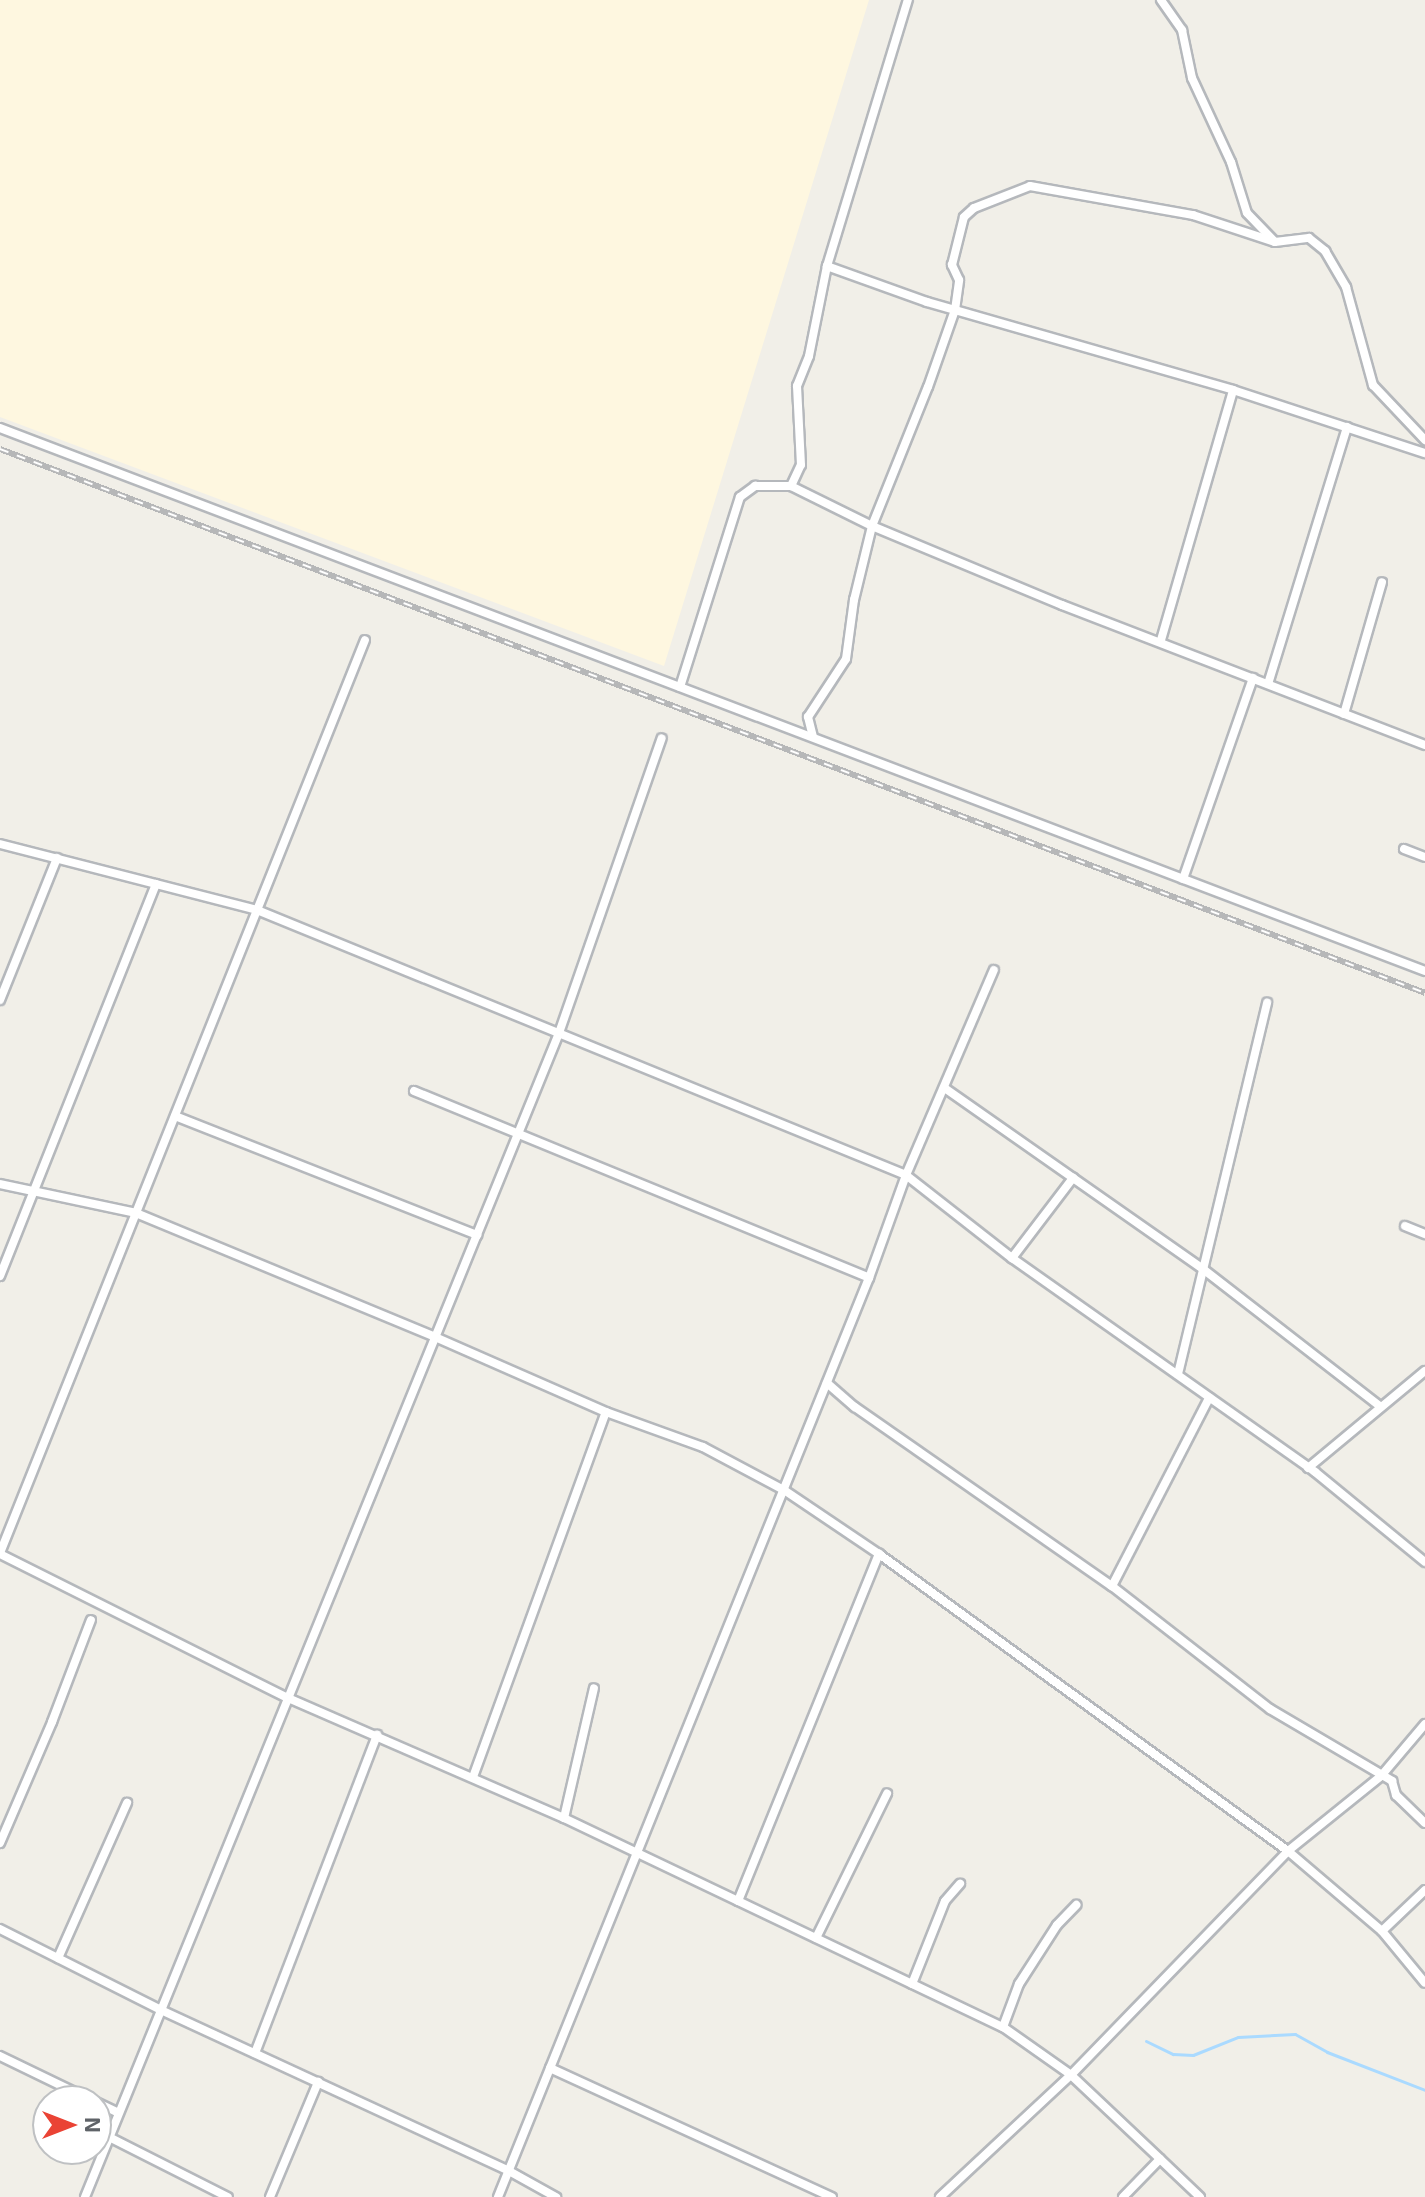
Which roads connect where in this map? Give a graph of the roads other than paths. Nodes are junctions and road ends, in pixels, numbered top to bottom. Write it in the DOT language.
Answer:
graph roads {
  1 [pos="908,0"];
  2 [pos="1161,0"];
  3 [pos="1275,242"];
  4 [pos="827,266"];
  5 [pos="955,310"];
  6 [pos="1233,390"];
  7 [pos="1347,427"];
  8 [pos="0,428"];
  9 [pos="1425,440"];
  10 [pos="1425,453"];
  11 [pos="791,486"];
  12 [pos="872,526"];
  13 [pos="1382,582"];
  14 [pos="365,640"];
  15 [pos="1161,640"];
  16 [pos="1253,678"];
  17 [pos="1268,684"];
  18 [pos="680,687"];
  19 [pos="1344,714"];
  20 [pos="813,737"];
  21 [pos="662,738"];
  22 [pos="1425,745"];
  23 [pos="0,844"];
  24 [pos="1404,849"];
  25 [pos="1425,857"];
  26 [pos="57,858"];
  27 [pos="1183,879"];
  28 [pos="156,884"];
  29 [pos="257,910"];
  30 [pos="994,970"];
  31 [pos="1425,971"];
  32 [pos="0,1000"];
  33 [pos="1267,1002"];
  34 [pos="559,1033"];
  35 [pos="946,1089"];
  36 [pos="414,1091"];
  37 [pos="175,1116"];
  38 [pos="518,1133"];
  39 [pos="906,1175"];
  40 [pos="1073,1178"];
  41 [pos="0,1184"];
  42 [pos="34,1191"];
  43 [pos="136,1213"];
  44 [pos="1405,1226"];
  45 [pos="1425,1234"];
  46 [pos="477,1235"];
  47 [pos="1012,1258"];
  48 [pos="1203,1269"];
  49 [pos="0,1276"];
  50 [pos="869,1278"];
  51 [pos="435,1337"];
  52 [pos="1425,1371"];
  53 [pos="1178,1374"];
  54 [pos="827,1383"];
  55 [pos="1209,1398"];
  56 [pos="1381,1407"];
  57 [pos="606,1412"];
  58 [pos="1308,1468"];
  59 [pos="784,1490"];
  60 [pos="0,1554"];
  61 [pos="879,1554"];
  62 [pos="1425,1562"];
  63 [pos="1112,1586"];
  64 [pos="91,1620"];
  65 [pos="594,1688"];
  66 [pos="288,1698"];
  67 [pos="1425,1724"];
  68 [pos="377,1735"];
  69 [pos="1381,1776"];
  70 [pos="473,1777"];
  71 [pos="887,1794"];
  72 [pos="127,1803"];
  73 [pos="564,1818"];
  74 [pos="1425,1823"];
  75 [pos="0,1843"];
  76 [pos="1288,1851"];
  77 [pos="637,1853"];
  78 [pos="960,1884"];
  79 [pos="1425,1890"];
  80 [pos="738,1901"];
  81 [pos="1076,1905"];
  82 [pos="0,1929"];
  83 [pos="1382,1931"];
  84 [pos="816,1938"];
  85 [pos="58,1958"];
  86 [pos="1425,1983"];
  87 [pos="912,1984"];
  88 [pos="161,2010"];
  89 [pos="1003,2027"];
  90 [pos="255,2053"];
  91 [pos="0,2056"];
  92 [pos="550,2068"];
  93 [pos="1071,2075"];
  94 [pos="318,2082"];
  95 [pos="60,2085"];
  96 [pos="112,2110"];
  97 [pos="119,2113"];
  98 [pos="112,2130"];
  99 [pos="112,2139"];
  100 [pos="1160,2159"];
  101 [pos="98,2165"];
  102 [pos="509,2171"];
  103 [pos="85,2197"];
  104 [pos="228,2197"];
  105 [pos="270,2197"];
  106 [pos="498,2197"];
  107 [pos="556,2197"];
  108 [pos="832,2197"];
  109 [pos="940,2197"];
  110 [pos="1123,2197"];
  111 [pos="1200,2197"];
  1 -- 4 [label="street"];
  2 -- 3 [label="street"];
  3 -- 5 [label="street"];
  3 -- 9 [label="street"];
  4 -- 5 [label="street"];
  4 -- 11 [label="street"];
  5 -- 6 [label="street"];
  5 -- 12 [label="street"];
  6 -- 7 [label="street"];
  6 -- 15 [label="street"];
  7 -- 10 [label="street"];
  7 -- 17 [label="street"];
  8 -- 18 [label="street"];
  11 -- 12 [label="street"];
  11 -- 18 [label="street"];
  12 -- 15 [label="street"];
  12 -- 20 [label="street"];
  13 -- 19 [label="street"];
  14 -- 29 [label="street"];
  15 -- 16 [label="street"];
  16 -- 17 [label="street"];
  16 -- 27 [label="street"];
  17 -- 19 [label="street"];
  18 -- 20 [label="street"];
  19 -- 22 [label="street"];
  20 -- 27 [label="street"];
  21 -- 34 [label="street"];
  23 -- 26 [label="street"];
  24 -- 25 [label="street"];
  26 -- 28 [label="street"];
  26 -- 32 [label="street"];
  27 -- 31 [label="street"];
  28 -- 29 [label="street"];
  28 -- 42 [label="street"];
  29 -- 34 [label="street"];
  29 -- 37 [label="street"];
  30 -- 35 [label="street"];
  33 -- 48 [label="street"];
  34 -- 38 [label="street"];
  34 -- 39 [label="street"];
  35 -- 39 [label="street"];
  35 -- 40 [label="street"];
  36 -- 38 [label="street"];
  37 -- 43 [label="street"];
  37 -- 46 [label="street"];
  38 -- 46 [label="street"];
  38 -- 50 [label="street"];
  39 -- 47 [label="street"];
  39 -- 50 [label="street"];
  40 -- 47 [label="street"];
  40 -- 48 [label="street"];
  41 -- 42 [label="street"];
  42 -- 43 [label="street"];
  42 -- 49 [label="street"];
  43 -- 51 [label="street"];
  43 -- 60 [label="street"];
  44 -- 45 [label="street"];
  46 -- 51 [label="street"];
  47 -- 53 [label="street"];
  48 -- 53 [label="street"];
  48 -- 56 [label="street"];
  50 -- 54 [label="street"];
  51 -- 57 [label="street"];
  51 -- 66 [label="street"];
  52 -- 56 [label="street"];
  53 -- 55 [label="street"];
  54 -- 59 [label="street"];
  54 -- 63 [label="street"];
  55 -- 58 [label="street"];
  55 -- 63 [label="street"];
  56 -- 58 [label="street"];
  57 -- 59 [label="street"];
  57 -- 70 [label="street"];
  58 -- 62 [label="street"];
  59 -- 61 [label="street"];
  59 -- 77 [label="street"];
  60 -- 66 [label="street"];
  61 -- 76 [label="street"];
  61 -- 80 [label="street"];
  63 -- 69 [label="street"];
  64 -- 75 [label="street"];
  65 -- 73 [label="street"];
  66 -- 68 [label="street"];
  66 -- 88 [label="street"];
  67 -- 69 [label="street"];
  68 -- 70 [label="street"];
  68 -- 90 [label="street"];
  69 -- 74 [label="street"];
  69 -- 76 [label="street"];
  70 -- 73 [label="street"];
  71 -- 84 [label="street"];
  72 -- 85 [label="street"];
  73 -- 77 [label="street"];
  76 -- 83 [label="street"];
  76 -- 93 [label="street"];
  77 -- 80 [label="street"];
  77 -- 92 [label="street"];
  78 -- 87 [label="street"];
  79 -- 83 [label="street"];
  80 -- 84 [label="street"];
  81 -- 89 [label="street"];
  82 -- 85 [label="street"];
  83 -- 86 [label="street"];
  84 -- 87 [label="street"];
  85 -- 88 [label="street"];
  87 -- 89 [label="street"];
  88 -- 90 [label="street"];
  88 -- 97 [label="street"];
  89 -- 93 [label="street"];
  90 -- 94 [label="street"];
  91 -- 95 [label="street"];
  92 -- 102 [label="street"];
  92 -- 108 [label="street"];
  93 -- 100 [label="street"];
  93 -- 109 [label="street"];
  94 -- 102 [label="street"];
  94 -- 105 [label="street"];
  96 -- 97 [label="street"];
  97 -- 98 [label="street"];
  99 -- 104 [label="street"];
  100 -- 110 [label="street"];
  100 -- 111 [label="street"];
  101 -- 103 [label="street"];
  102 -- 106 [label="street"];
  102 -- 107 [label="street"];
}
